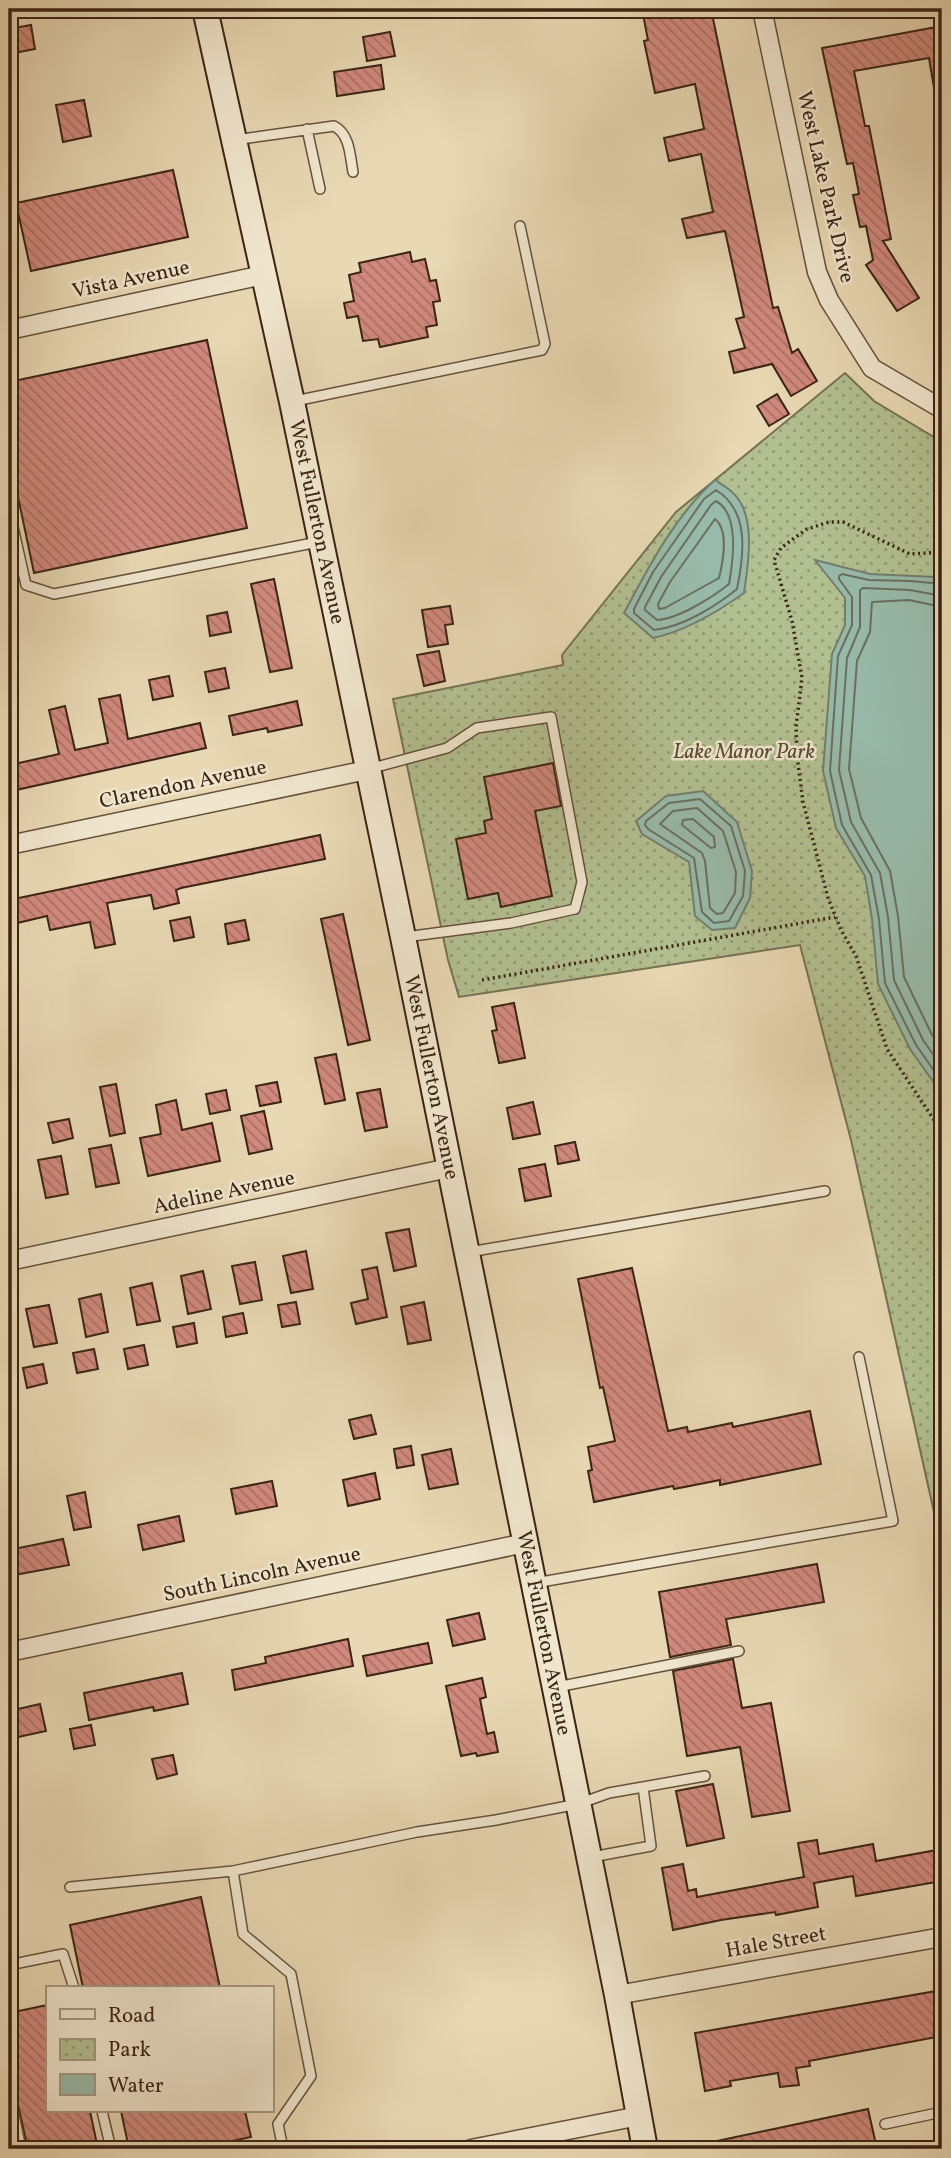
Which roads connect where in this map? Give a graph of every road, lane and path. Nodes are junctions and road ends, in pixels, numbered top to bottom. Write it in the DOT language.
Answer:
graph roads {
  1 [pos="205,9"];
  2 [pos="762,9"];
  3 [pos="307,129"];
  4 [pos="234,140"];
  5 [pos="352,172"];
  6 [pos="320,189"];
  7 [pos="520,226"];
  8 [pos="263,275"];
  9 [pos="9,330"];
  10 [pos="292,402"];
  11 [pos="942,409"];
  12 [pos="9,509"];
  13 [pos="320,541"];
  14 [pos="942,552"];
  15 [pos="367,770"];
  16 [pos="9,845"];
  17 [pos="835,917"];
  18 [pos="403,937"];
  19 [pos="482,980"];
  20 [pos="942,1132"];
  21 [pos="449,1168"];
  22 [pos="825,1191"];
  23 [pos="467,1252"];
  24 [pos="9,1261"];
  25 [pos="859,1357"];
  26 [pos="526,1543"];
  27 [pos="533,1583"];
  28 [pos="738,1651"];
  29 [pos="9,1652"];
  30 [pos="555,1688"];
  31 [pos="705,1776"];
  32 [pos="643,1787"];
  33 [pos="578,1804"];
  34 [pos="589,1858"];
  35 [pos="233,1871"];
  36 [pos="70,1887"];
  37 [pos="942,1937"];
  38 [pos="9,1965"];
  39 [pos="73,1986"];
  40 [pos="617,1995"];
  41 [pos="9,2091"];
  42 [pos="102,2112"];
  43 [pos="942,2112"];
  44 [pos="639,2116"];
  45 [pos="885,2124"];
  46 [pos="21,2149"];
  47 [pos="111,2149"];
  48 [pos="283,2149"];
  49 [pos="471,2149"];
  50 [pos="645,2149"];
  1 -- 4 [label="street, West Fullerton Avenue"];
  2 -- 11 [label="street, West Lake Park Drive"];
  3 -- 4 [label="lane"];
  3 -- 5 [label="lane"];
  3 -- 6 [label="lane"];
  4 -- 8 [label="street, West Fullerton Avenue"];
  7 -- 10 [label="lane"];
  8 -- 9 [label="street, Vista Avenue"];
  8 -- 10 [label="street, West Fullerton Avenue"];
  10 -- 13 [label="street, West Fullerton Avenue"];
  12 -- 13 [label="lane"];
  13 -- 15 [label="street, West Fullerton Avenue"];
  14 -- 17 [label="path"];
  15 -- 16 [label="street, Clarendon Avenue"];
  15 -- 18 [label="street, West Fullerton Avenue"];
  15 -- 18 [label="lane"];
  17 -- 19 [label="path"];
  17 -- 20 [label="path"];
  18 -- 21 [label="street, West Fullerton Avenue"];
  21 -- 23 [label="street, West Fullerton Avenue"];
  21 -- 24 [label="street, Adeline Avenue"];
  22 -- 23 [label="lane"];
  23 -- 26 [label="street, West Fullerton Avenue"];
  25 -- 27 [label="lane"];
  26 -- 27 [label="street, West Fullerton Avenue"];
  26 -- 29 [label="street, South Lincoln Avenue"];
  27 -- 30 [label="street, West Fullerton Avenue"];
  28 -- 30 [label="lane"];
  30 -- 33 [label="street, West Fullerton Avenue"];
  31 -- 32 [label="lane"];
  32 -- 33 [label="lane"];
  32 -- 34 [label="lane"];
  33 -- 34 [label="street, West Fullerton Avenue"];
  33 -- 35 [label="lane"];
  34 -- 40 [label="street, West Fullerton Avenue"];
  35 -- 36 [label="lane"];
  35 -- 48 [label="lane"];
  37 -- 40 [label="street, Hale Street"];
  38 -- 39 [label="lane"];
  40 -- 44 [label="street, West Fullerton Avenue"];
  41 -- 46 [label="lane"];
  42 -- 47 [label="lane"];
  43 -- 45 [label="lane"];
  44 -- 49 [label="street"];
  44 -- 50 [label="street, West Fullerton Avenue"];
}
